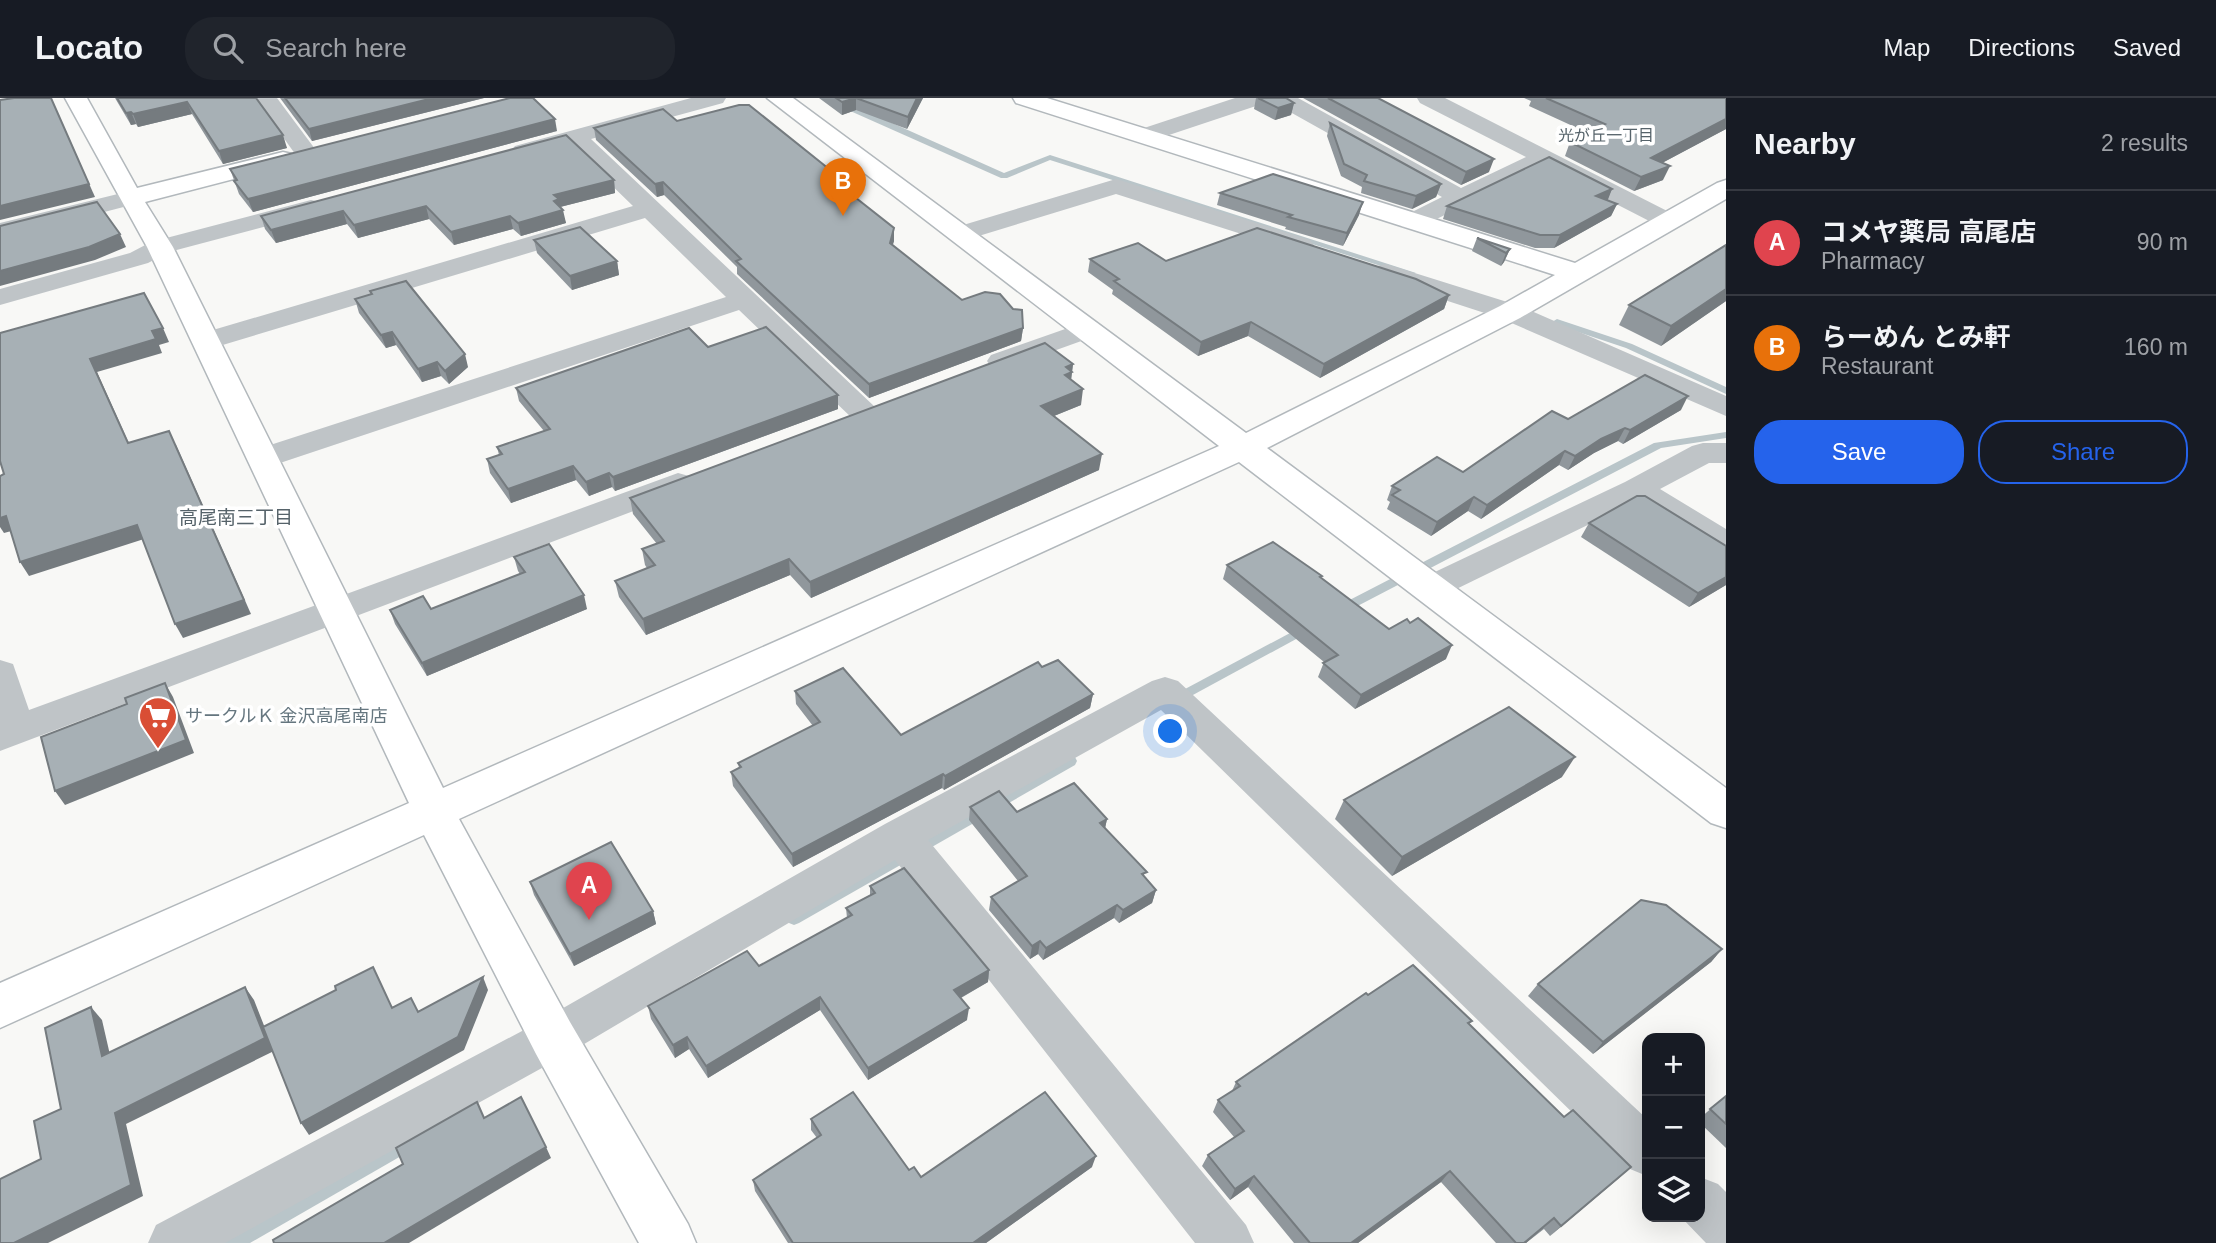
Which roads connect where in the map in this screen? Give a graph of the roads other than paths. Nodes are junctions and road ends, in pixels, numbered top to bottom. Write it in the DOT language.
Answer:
graph roads {
  1 [pos="76,98"];
  2 [pos="268,98"];
  3 [pos="715,98"];
  4 [pos="778,98"];
  5 [pos="1024,98"];
  6 [pos="1257,98"];
  7 [pos="1282,98"];
  8 [pos="1429,98"];
  9 [pos="1143,136"];
  10 [pos="575,137"];
  11 [pos="333,146"];
  12 [pos="306,153"];
  13 [pos="1545,157"];
  14 [pos="495,159"];
  15 [pos="1723,192"];
  16 [pos="130,198"];
  17 [pos="1461,198"];
  18 [pos="334,201"];
  19 [pos="649,209"];
  20 [pos="1668,220"];
  21 [pos="1411,222"];
  22 [pos="0,230"];
  23 [pos="959,234"];
  24 [pos="160,247"];
  25 [pos="1326,253"];
  26 [pos="1366,266"];
  27 [pos="1577,273"];
  28 [pos="0,297"];
  29 [pos="744,300"];
  30 [pos="1526,303"];
  31 [pos="1088,329"];
  32 [pos="205,341"];
  33 [pos="976,371"];
  34 [pos="1726,407"];
  35 [pos="863,413"];
  36 [pos="1244,447"];
  37 [pos="1726,453"];
  38 [pos="263,458"];
  39 [pos="709,471"];
  40 [pos="1636,489"];
  41 [pos="1726,544"];
  42 [pos="1430,588"];
  43 [pos="335,611"];
  44 [pos="0,674"];
  45 [pos="8,733"];
  46 [pos="1726,811"];
  47 [pos="434,812"];
  48 [pos="900,836"];
  49 [pos="0,1006"];
  50 [pos="553,1038"];
  51 [pos="1642,1147"];
  52 [pos="1705,1207"];
  53 [pos="1726,1227"];
  54 [pos="178,1242"];
  55 [pos="669,1243"];
  56 [pos="1228,1243"];
  1 -- 16 [label="street"];
  2 -- 12 [label="street"];
  3 -- 10 [label="street"];
  4 -- 23 [label="street"];
  5 -- 9 [label="street"];
  6 -- 9 [label="street"];
  7 -- 17 [label="street"];
  8 -- 13 [label="street"];
  9 -- 21 [label="street"];
  10 -- 14 [label="street"];
  10 -- 19 [label="street"];
  11 -- 12 [label="street"];
  12 -- 16 [label="street"];
  13 -- 17 [label="street"];
  13 -- 20 [label="street"];
  15 -- 20 [label="street"];
  16 -- 22 [label="street"];
  16 -- 24 [label="street"];
  17 -- 21 [label="street"];
  18 -- 24 [label="street"];
  19 -- 29 [label="street"];
  19 -- 32 [label="street"];
  20 -- 27 [label="street"];
  21 -- 27 [label="street"];
  23 -- 25 [label="street"];
  23 -- 31 [label="street"];
  24 -- 28 [label="street"];
  24 -- 32 [label="street"];
  26 -- 30 [label="street"];
  27 -- 30 [label="street"];
  29 -- 35 [label="street"];
  29 -- 38 [label="street"];
  30 -- 34 [label="street"];
  30 -- 36 [label="street"];
  31 -- 33 [label="street"];
  31 -- 36 [label="street"];
  32 -- 38 [label="street"];
  36 -- 42 [label="street"];
  36 -- 47 [label="street"];
  37 -- 40 [label="street"];
  38 -- 43 [label="street"];
  39 -- 43 [label="street"];
  40 -- 41 [label="street"];
  40 -- 42 [label="street"];
  42 -- 46 [label="street"];
  43 -- 45 [label="street"];
  43 -- 47 [label="street"];
  44 -- 45 [label="street"];
  47 -- 49 [label="street"];
  47 -- 50 [label="street"];
  48 -- 50 [label="street"];
  48 -- 51 [label="street"];
  48 -- 56 [label="street"];
  50 -- 54 [label="street"];
  50 -- 55 [label="street"];
  52 -- 53 [label="street"];
}
